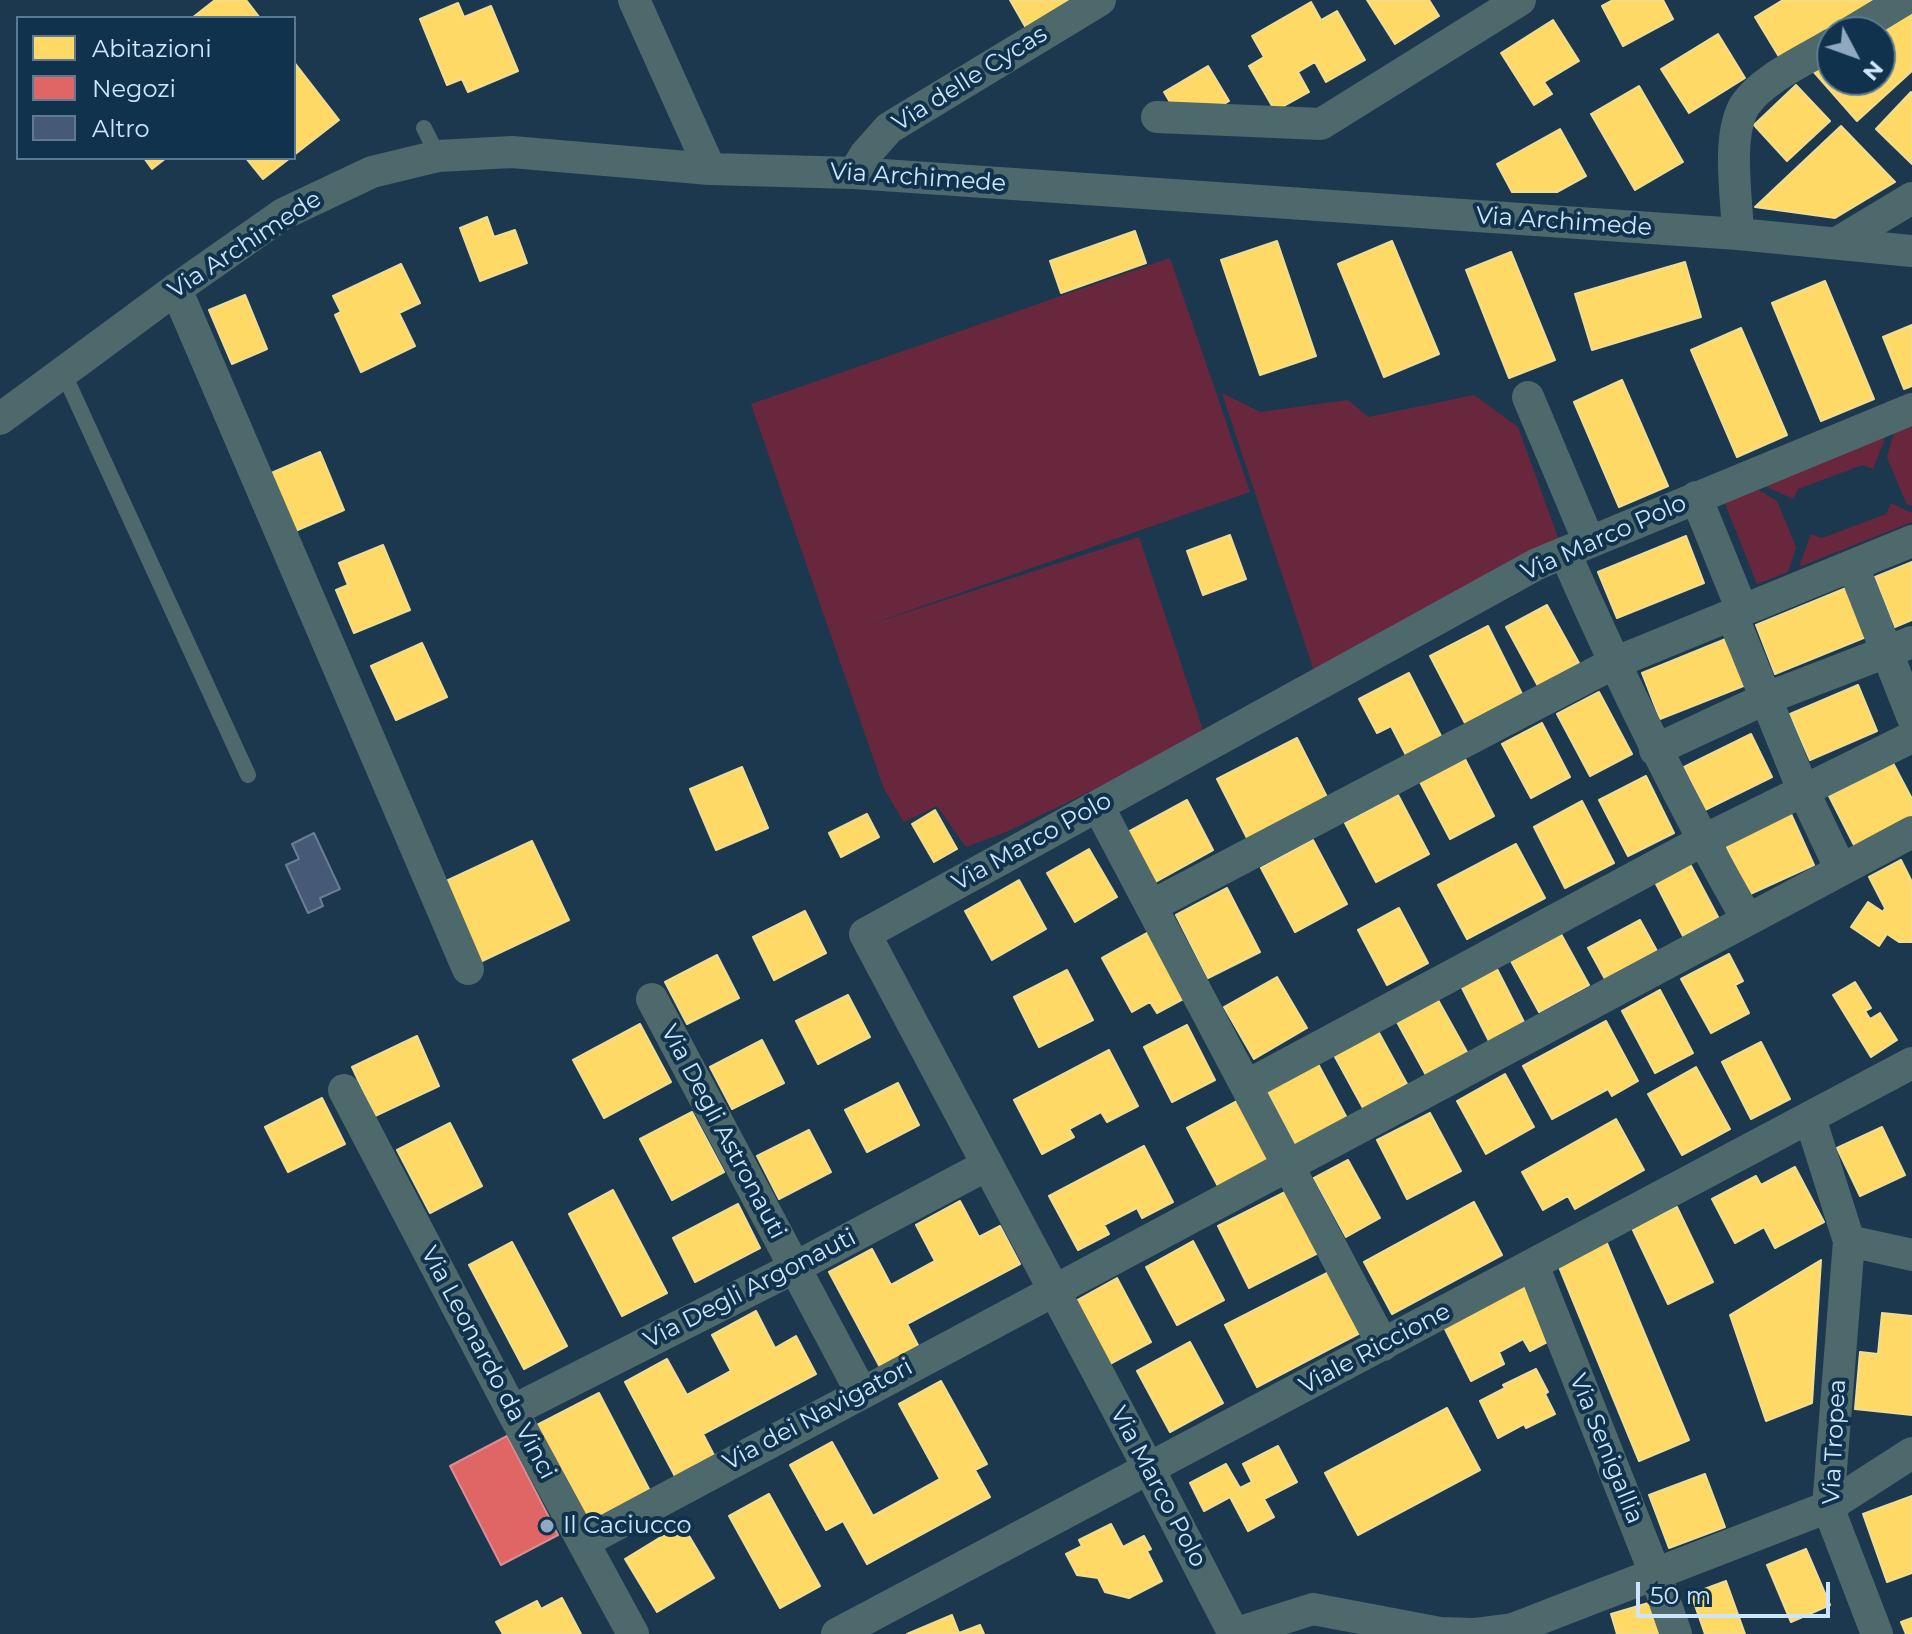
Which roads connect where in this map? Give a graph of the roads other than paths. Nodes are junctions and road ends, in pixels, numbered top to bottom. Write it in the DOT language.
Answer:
graph roads {
  1 [pos="634,0"];
  2 [pos="1100,0"];
  3 [pos="1520,0"];
  4 [pos="1904,0"];
  5 [pos="1878,16"];
  6 [pos="1816,54"];
  7 [pos="1157,117"];
  8 [pos="710,169"];
  9 [pos="854,173"];
  10 [pos="1912,198"];
  11 [pos="1738,234"];
  12 [pos="1837,243"];
  13 [pos="1912,251"];
  14 [pos="176,289"];
  15 [pos="63,372"];
  16 [pos="1528,397"];
  17 [pos="1912,409"];
  18 [pos="0,419"];
  19 [pos="1696,497"];
  20 [pos="1912,541"];
  21 [pos="1577,547"];
  22 [pos="1853,566"];
  23 [pos="1737,612"];
  24 [pos="1899,648"];
  25 [pos="1614,663"];
  26 [pos="1767,698"];
  27 [pos="1911,736"];
  28 [pos="1655,750"];
  29 [pos="248,775"];
  30 [pos="1803,790"];
  31 [pos="1098,806"];
  32 [pos="1912,832"];
  33 [pos="1702,841"];
  34 [pos="1841,870"];
  35 [pos="1151,906"];
  36 [pos="1747,919"];
  37 [pos="468,969"];
  38 [pos="652,999"];
  39 [pos="1912,1063"];
  40 [pos="1246,1086"];
  41 [pos="344,1090"];
  42 [pos="1810,1118"];
  43 [pos="987,1165"];
  44 [pos="1288,1166"];
  45 [pos="1849,1241"];
  46 [pos="1912,1255"];
  47 [pos="1533,1265"];
  48 [pos="794,1268"];
  49 [pos="1052,1289"];
  50 [pos="1383,1345"];
  51 [pos="861,1392"];
  52 [pos="512,1411"];
  53 [pos="1912,1453"];
  54 [pos="1149,1469"];
  55 [pos="1828,1507"];
  56 [pos="584,1542"];
  57 [pos="1656,1576"];
  58 [pos="633,1634"];
  59 [pos="837,1634"];
  60 [pos="1234,1634"];
  61 [pos="1440,1634"];
  62 [pos="1676,1634"];
  63 [pos="1877,1634"];
  1 -- 8 [label="street"];
  2 -- 9 [label="street, Via delle Cycas"];
  3 -- 7 [label="street"];
  4 -- 5 [label="street"];
  6 -- 11 [label="street"];
  8 -- 9 [label="street, Via Archimede"];
  8 -- 14 [label="street, Via Archimede"];
  9 -- 11 [label="street, Via Archimede"];
  10 -- 12 [label="street"];
  11 -- 12 [label="street, Via Archimede"];
  12 -- 13 [label="street, Via Archimede"];
  14 -- 15 [label="street, Via Archimede"];
  14 -- 37 [label="street"];
  15 -- 18 [label="street, Via Archimede"];
  15 -- 29 [label="lane"];
  16 -- 21 [label="street"];
  17 -- 19 [label="street, Via Marco Polo"];
  19 -- 21 [label="street, Via Marco Polo"];
  19 -- 23 [label="street"];
  20 -- 22 [label="street"];
  21 -- 25 [label="street"];
  21 -- 31 [label="street, Via Marco Polo"];
  22 -- 23 [label="street"];
  22 -- 24 [label="street"];
  23 -- 25 [label="street"];
  23 -- 26 [label="street"];
  24 -- 26 [label="street"];
  24 -- 27 [label="street"];
  25 -- 28 [label="street"];
  25 -- 35 [label="street"];
  26 -- 28 [label="street"];
  26 -- 30 [label="street"];
  27 -- 30 [label="street"];
  28 -- 33 [label="street"];
  30 -- 33 [label="street"];
  30 -- 34 [label="street"];
  31 -- 35 [label="street"];
  31 -- 43 [label="street, Via Marco Polo"];
  32 -- 34 [label="street, Via dei Navigatori"];
  33 -- 36 [label="street"];
  33 -- 40 [label="street"];
  34 -- 36 [label="street, Via dei Navigatori"];
  35 -- 40 [label="street"];
  36 -- 44 [label="street, Via dei Navigatori"];
  38 -- 48 [label="street, Via Degli Astronauti"];
  39 -- 42 [label="street, Viale Riccione"];
  40 -- 44 [label="street"];
  41 -- 52 [label="street, Via Leonardo da Vinci"];
  42 -- 45 [label="street"];
  42 -- 47 [label="street, Viale Riccione"];
  43 -- 48 [label="street, Via Degli Argonauti"];
  43 -- 49 [label="street, Via Marco Polo"];
  44 -- 49 [label="street, Via dei Navigatori"];
  44 -- 50 [label="street"];
  45 -- 46 [label="street"];
  45 -- 55 [label="street, Via Tropea"];
  47 -- 50 [label="street, Viale Riccione"];
  47 -- 57 [label="street, Via Senigallia"];
  48 -- 51 [label="street, Via Degli Astronauti"];
  48 -- 52 [label="street, Via Degli Argonauti"];
  49 -- 51 [label="street, Via dei Navigatori"];
  49 -- 54 [label="street, Via Marco Polo"];
  50 -- 54 [label="street, Viale Riccione"];
  51 -- 56 [label="street, Via dei Navigatori"];
  52 -- 56 [label="street, Via Leonardo da Vinci"];
  53 -- 55 [label="street"];
  54 -- 59 [label="street, Viale Riccione"];
  54 -- 60 [label="street, Via Marco Polo"];
  55 -- 57 [label="street"];
  55 -- 63 [label="street, Via Tropea"];
  56 -- 58 [label="street, Via Leonardo da Vinci"];
  57 -- 61 [label="street"];
  57 -- 62 [label="street, Via Senigallia"];
  60 -- 61 [label="street"];
}
